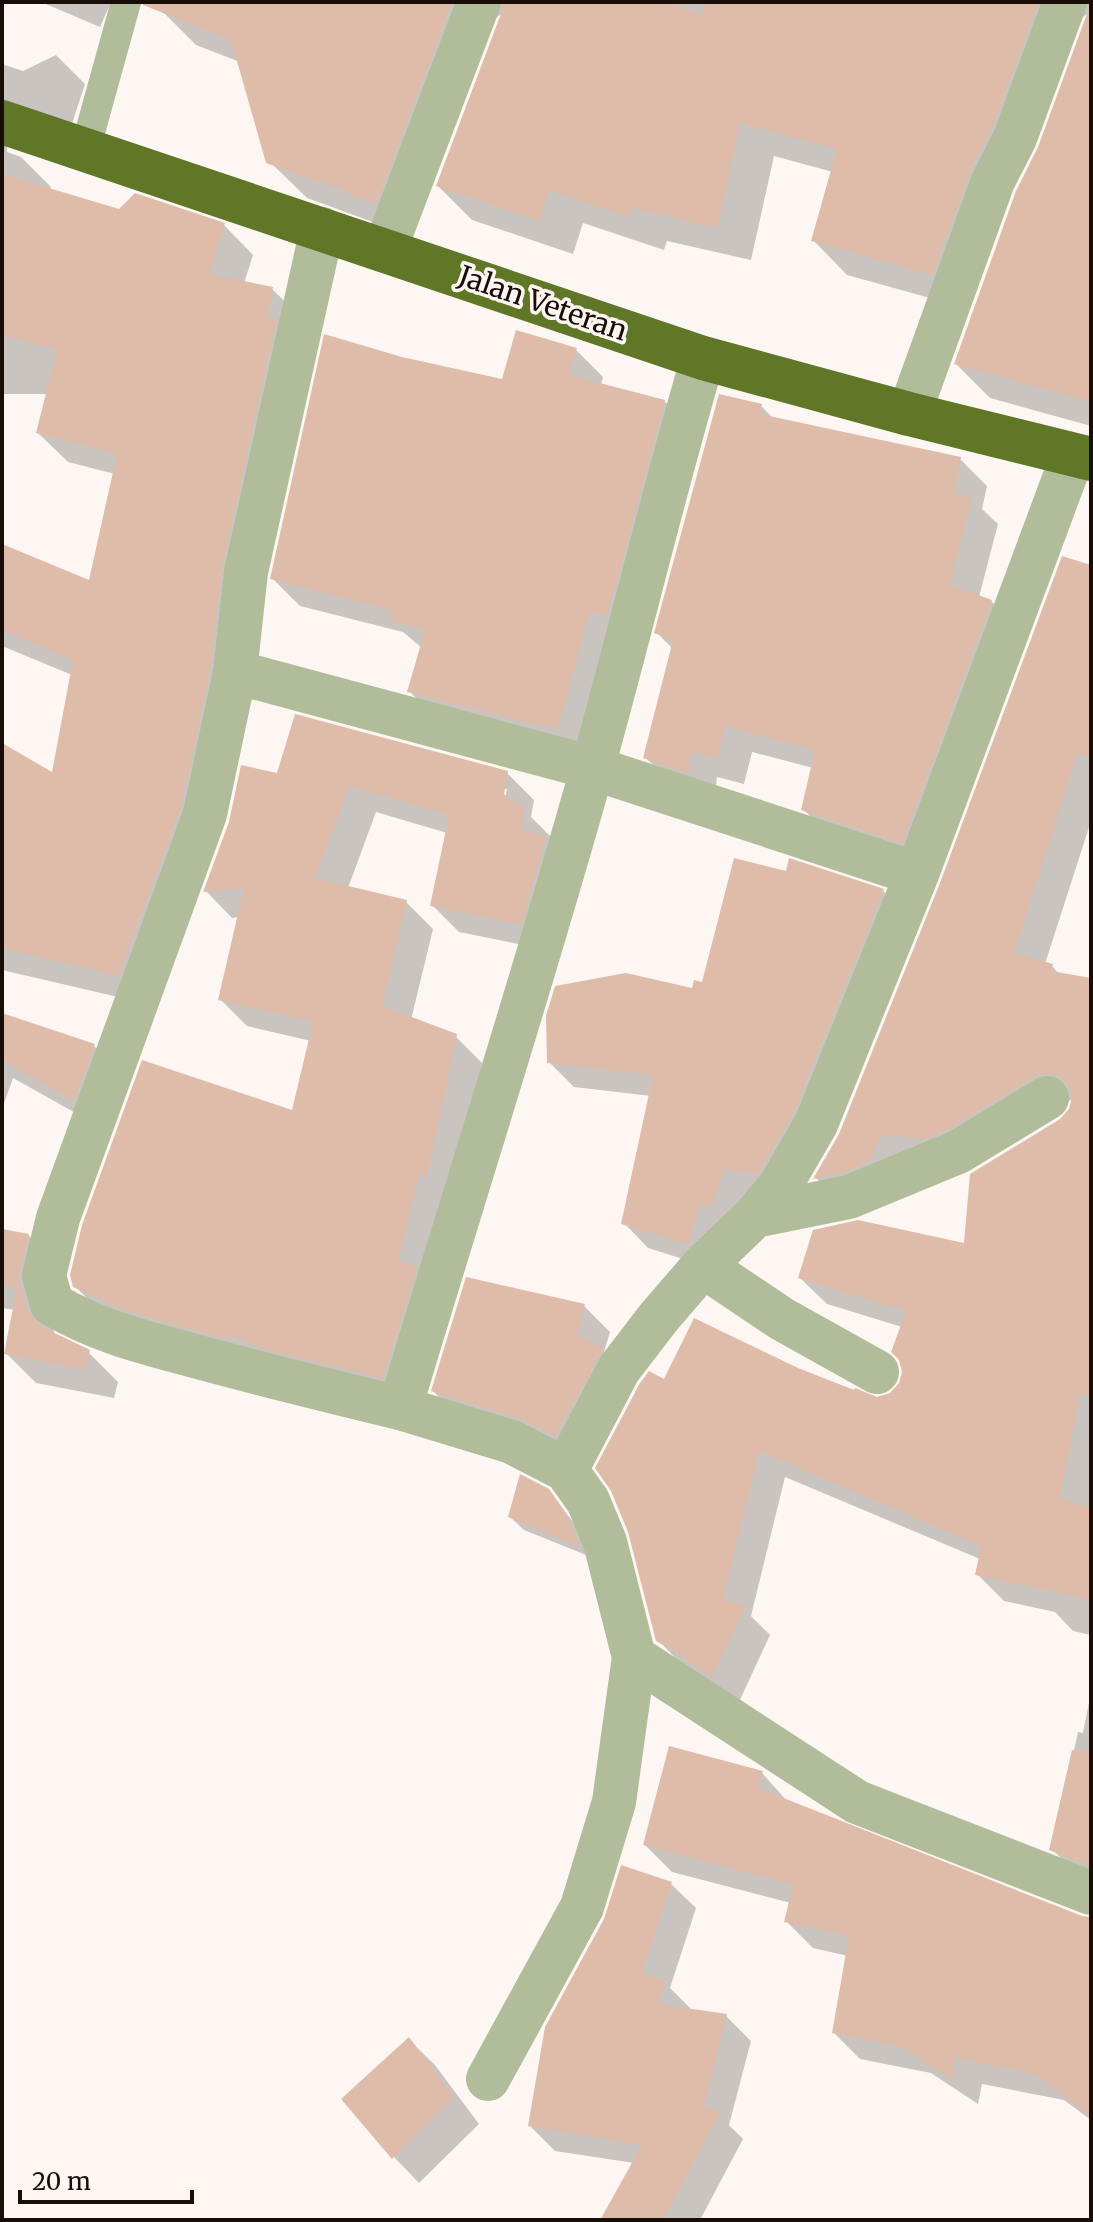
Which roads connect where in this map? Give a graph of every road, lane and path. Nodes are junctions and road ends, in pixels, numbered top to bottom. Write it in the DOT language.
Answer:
graph roads {
  1 [pos="126,2"];
  2 [pos="479,2"];
  3 [pos="1065,2"];
  4 [pos="2,122"];
  5 [pos="85,150"];
  6 [pos="322,229"];
  7 [pos="385,249"];
  8 [pos="703,358"];
  9 [pos="909,414"];
  10 [pos="1082,457"];
  11 [pos="235,672"];
  12 [pos="593,768"];
  13 [pos="917,874"];
  14 [pos="1047,1098"];
  15 [pos="755,1216"];
  16 [pos="703,1266"];
  17 [pos="877,1372"];
  18 [pos="400,1408"];
  19 [pos="566,1470"];
  20 [pos="634,1657"];
  21 [pos="1091,1893"];
  22 [pos="488,2079"];
  1 -- 5 [label="lane"];
  2 -- 7 [label="street"];
  3 -- 9 [label="street"];
  4 -- 5 [label="highway, Jalan Veteran"];
  5 -- 6 [label="highway, Jalan Veteran"];
  6 -- 7 [label="highway, Jalan Veteran"];
  6 -- 11 [label="street"];
  7 -- 8 [label="highway, Jalan Veteran"];
  8 -- 9 [label="highway, Jalan Veteran"];
  8 -- 12 [label="street"];
  9 -- 10 [label="highway, Jalan Veteran"];
  10 -- 13 [label="street"];
  11 -- 12 [label="street"];
  11 -- 18 [label="street"];
  12 -- 13 [label="street"];
  12 -- 18 [label="street"];
  13 -- 15 [label="street"];
  14 -- 15 [label="street"];
  15 -- 16 [label="street"];
  16 -- 17 [label="street"];
  16 -- 19 [label="street"];
  18 -- 19 [label="street"];
  19 -- 20 [label="street"];
  20 -- 21 [label="street"];
  20 -- 22 [label="street"];
}
